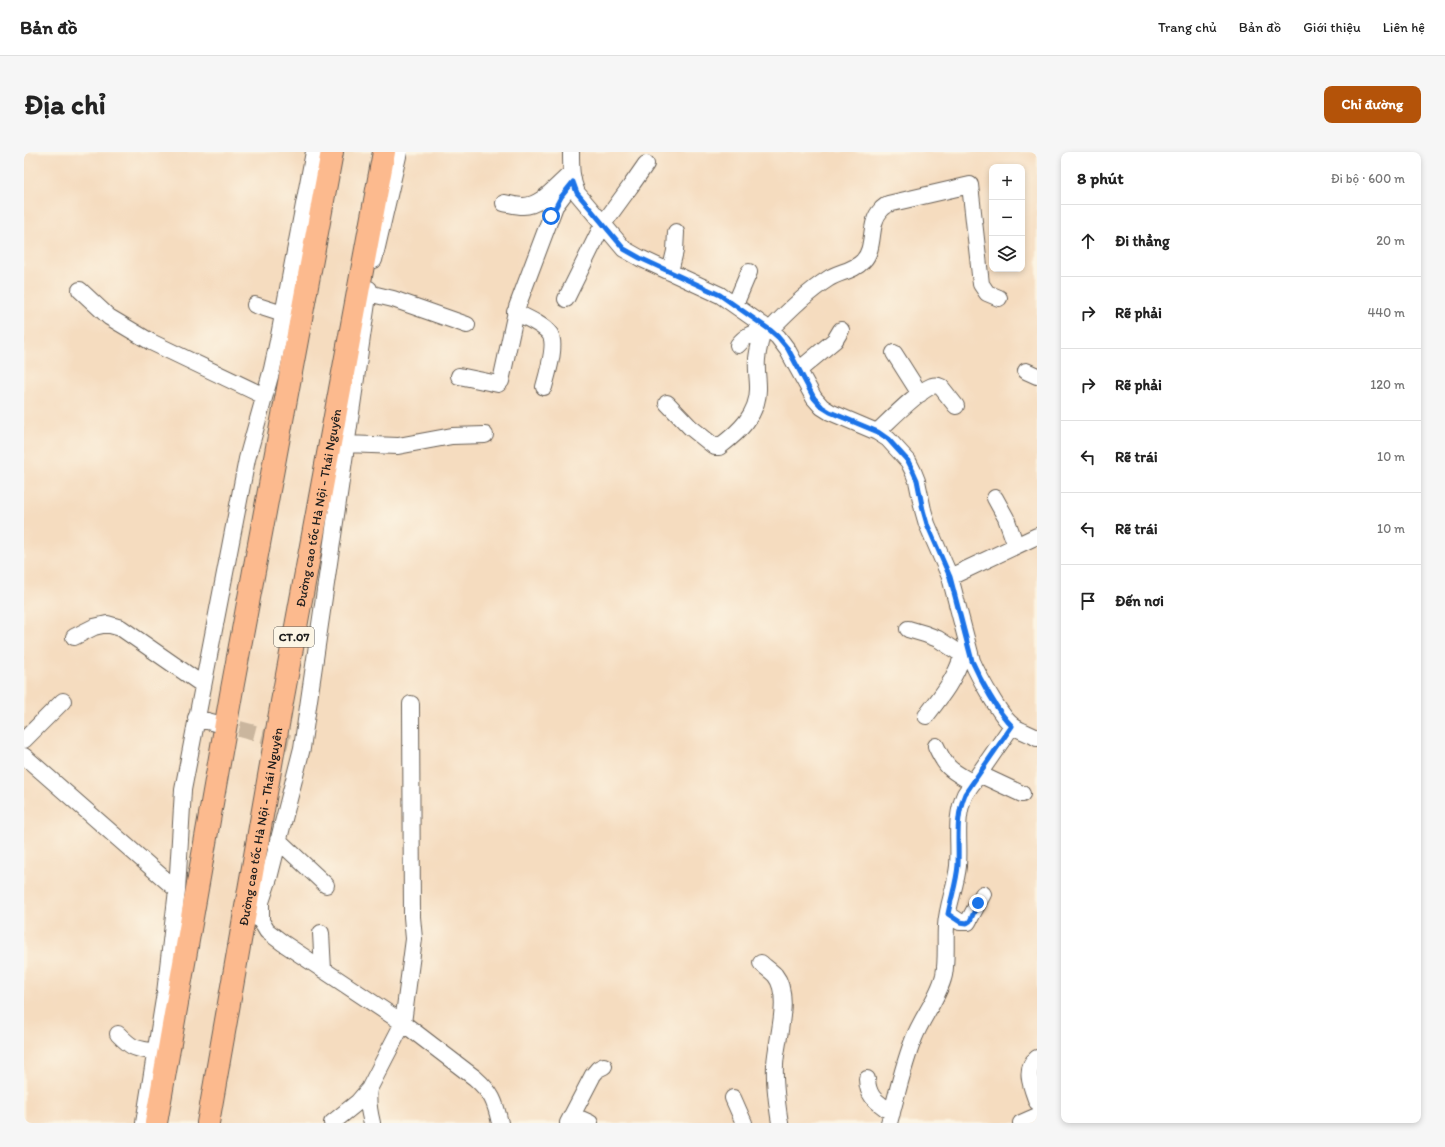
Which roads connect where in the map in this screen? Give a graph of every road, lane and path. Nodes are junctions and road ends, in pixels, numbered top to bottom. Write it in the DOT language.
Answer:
graph roads {
  1 [pos="314,152"];
  2 [pos="332,152"];
  3 [pos="384,152"];
  4 [pos="399,152"];
  5 [pos="571,152"];
  6 [pos="646,164"];
  7 [pos="572,177"];
  8 [pos="504,202"];
  9 [pos="603,224"];
  10 [pos="676,232"];
  11 [pos="673,262"];
  12 [pos="749,272"];
  13 [pos="80,290"];
  14 [pos="368,293"];
  15 [pos="999,298"];
  16 [pos="566,299"];
  17 [pos="738,299"];
  18 [pos="255,305"];
  19 [pos="515,312"];
  20 [pos="283,314"];
  21 [pos="467,325"];
  22 [pos="765,328"];
  23 [pos="841,330"];
  24 [pos="738,345"];
  25 [pos="894,353"];
  26 [pos="799,370"];
  27 [pos="458,376"];
  28 [pos="544,387"];
  29 [pos="920,394"];
  30 [pos="264,396"];
  31 [pos="667,403"];
  32 [pos="956,406"];
  33 [pos="878,432"];
  34 [pos="485,436"];
  35 [pos="346,444"];
  36 [pos="994,498"];
  37 [pos="1037,536"];
  38 [pos="1016,546"];
  39 [pos="950,577"];
  40 [pos="908,629"];
  41 [pos="74,637"];
  42 [pos="967,658"];
  43 [pos="203,685"];
  44 [pos="63,701"];
  45 [pos="411,704"];
  46 [pos="926,716"];
  47 [pos="196,718"];
  48 [pos="215,723"];
  49 [pos="1012,726"];
  50 [pos="1037,738"];
  51 [pos="24,740"];
  52 [pos="936,746"];
  53 [pos="24,756"];
  54 [pos="976,778"];
  55 [pos="1022,794"];
  56 [pos="278,840"];
  57 [pos="326,885"];
  58 [pos="177,890"];
  59 [pos="983,894"];
  60 [pos="948,914"];
  61 [pos="321,933"];
  62 [pos="761,963"];
  63 [pos="323,970"];
  64 [pos="403,1023"];
  65 [pos="118,1034"];
  66 [pos="156,1052"];
  67 [pos="1037,1058"];
  68 [pos="604,1066"];
  69 [pos="868,1079"];
  70 [pos="369,1089"];
  71 [pos="733,1098"];
  72 [pos="1037,1102"];
  73 [pos="1037,1116"];
  74 [pos="891,1118"];
  75 [pos="570,1119"];
  76 [pos="144,1123"];
  77 [pos="156,1123"];
  78 [pos="208,1123"];
  79 [pos="332,1123"];
  80 [pos="372,1123"];
  81 [pos="500,1123"];
  82 [pos="590,1123"];
  83 [pos="744,1123"];
  84 [pos="780,1123"];
  85 [pos="1020,1123"];
  1 -- 20 [label="street"];
  2 -- 77 [label="highway"];
  3 -- 78 [label="highway, Đường cao tốc Hà Nội - Thái Nguyên / CT.07"];
  4 -- 14 [label="street"];
  5 -- 7 [label="street"];
  6 -- 9 [label="street"];
  7 -- 8 [label="street"];
  7 -- 9 [label="street"];
  7 -- 19 [label="street"];
  9 -- 11 [label="street"];
  9 -- 16 [label="street"];
  10 -- 11 [label="street"];
  11 -- 17 [label="street"];
  12 -- 17 [label="street"];
  13 -- 30 [label="street"];
  14 -- 21 [label="street"];
  14 -- 35 [label="street"];
  15 -- 22 [label="street"];
  17 -- 22 [label="street"];
  18 -- 20 [label="street"];
  19 -- 27 [label="street"];
  19 -- 28 [label="street"];
  20 -- 30 [label="street"];
  22 -- 24 [label="street"];
  22 -- 26 [label="street"];
  22 -- 31 [label="street"];
  23 -- 26 [label="street"];
  25 -- 29 [label="street"];
  26 -- 33 [label="street"];
  29 -- 32 [label="street"];
  29 -- 33 [label="street"];
  30 -- 43 [label="street"];
  33 -- 39 [label="street"];
  34 -- 35 [label="street"];
  35 -- 56 [label="street"];
  36 -- 38 [label="street"];
  37 -- 38 [label="street"];
  38 -- 39 [label="street"];
  39 -- 42 [label="street"];
  40 -- 42 [label="street"];
  41 -- 43 [label="street"];
  42 -- 46 [label="street"];
  42 -- 49 [label="street"];
  43 -- 47 [label="street"];
  44 -- 51 [label="street"];
  45 -- 64 [label="street"];
  47 -- 48 [label="street"];
  47 -- 58 [label="street"];
  49 -- 50 [label="street"];
  49 -- 54 [label="street"];
  52 -- 54 [label="street"];
  53 -- 58 [label="street"];
  54 -- 55 [label="street"];
  54 -- 60 [label="street"];
  56 -- 57 [label="street"];
  56 -- 63 [label="street"];
  58 -- 66 [label="street"];
  59 -- 60 [label="street"];
  60 -- 74 [label="street"];
  61 -- 63 [label="street"];
  62 -- 84 [label="street"];
  63 -- 64 [label="street"];
  64 -- 70 [label="street"];
  64 -- 81 [label="street"];
  65 -- 66 [label="street"];
  66 -- 76 [label="street"];
  67 -- 72 [label="street"];
  68 -- 75 [label="street"];
  69 -- 74 [label="street"];
  70 -- 79 [label="street"];
  70 -- 80 [label="street"];
  71 -- 83 [label="street"];
  73 -- 85 [label="street"];
  75 -- 82 [label="street"];
}
